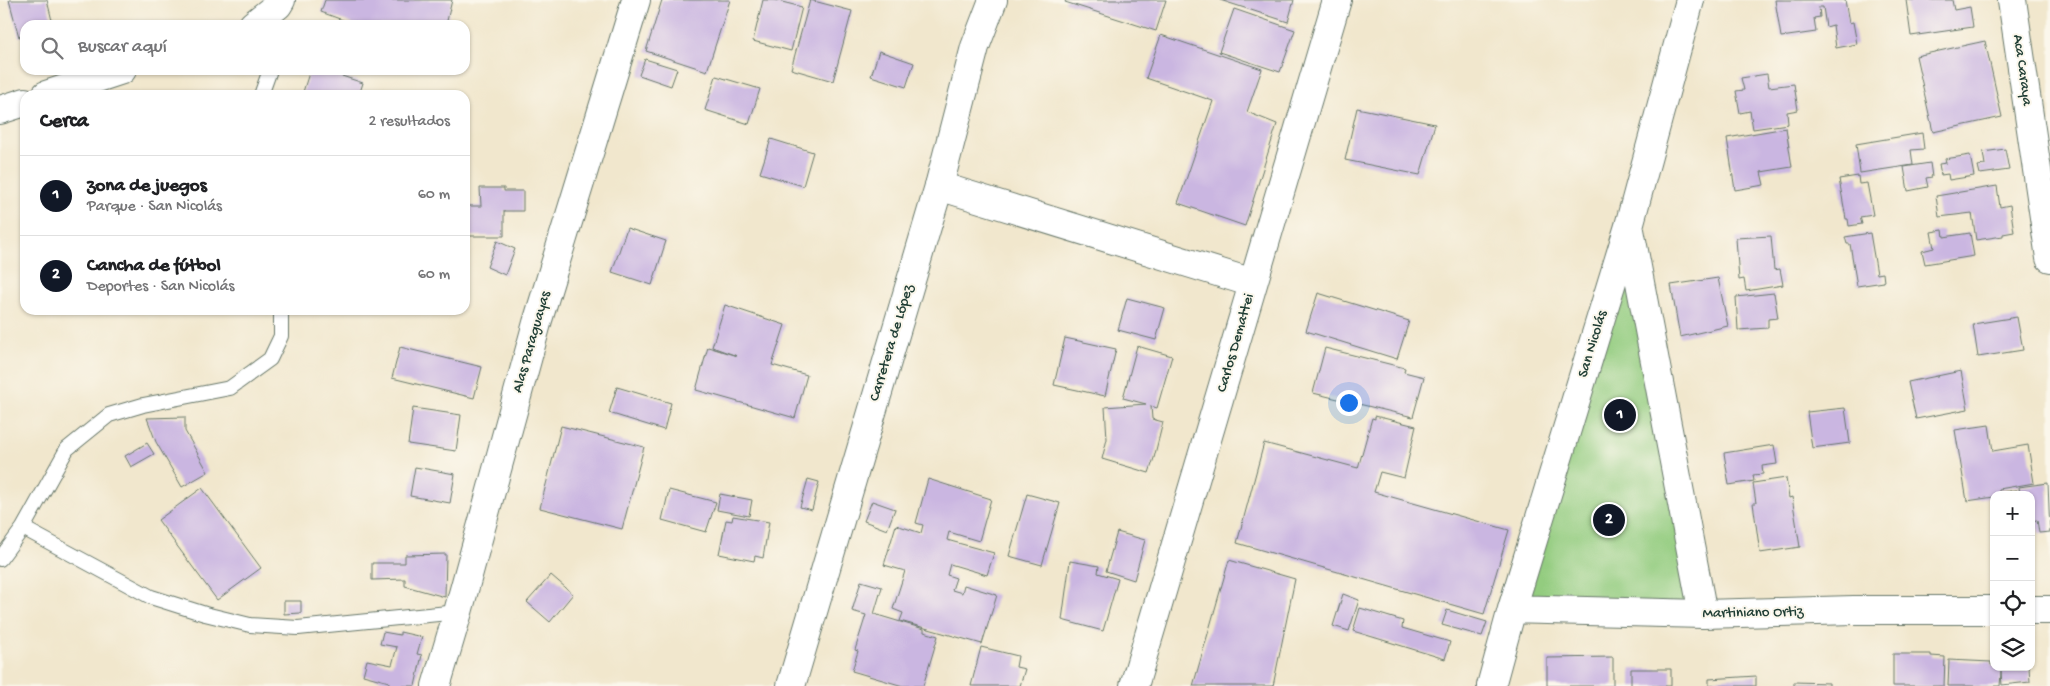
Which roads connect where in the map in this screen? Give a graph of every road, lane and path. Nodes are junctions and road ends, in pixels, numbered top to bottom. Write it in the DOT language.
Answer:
graph roads {
  1 [pos="636,0"];
  2 [pos="994,0"];
  3 [pos="1337,0"];
  4 [pos="1690,0"];
  5 [pos="2012,0"];
  6 [pos="280,10"];
  7 [pos="262,20"];
  8 [pos="107,75"];
  9 [pos="268,75"];
  10 [pos="61,90"];
  11 [pos="263,90"];
  12 [pos="20,104"];
  13 [pos="0,110"];
  14 [pos="940,186"];
  15 [pos="1629,226"];
  16 [pos="2050,258"];
  17 [pos="1253,283"];
  18 [pos="282,315"];
  19 [pos="23,528"];
  20 [pos="0,559"];
  21 [pos="1512,609"];
  22 [pos="1990,610"];
  23 [pos="2035,610"];
  24 [pos="2050,610"];
  25 [pos="458,612"];
  26 [pos="1703,614"];
  27 [pos="436,686"];
  28 [pos="791,686"];
  29 [pos="1134,686"];
  30 [pos="1492,686"];
  1 -- 25 [label="street, Alas Paraguayas"];
  2 -- 14 [label="street, Carretera de López"];
  3 -- 17 [label="street, Carlos Demattei"];
  4 -- 15 [label="street, San Nicolás"];
  5 -- 16 [label="street, Aca Caraya"];
  6 -- 7 [label="street"];
  8 -- 10 [label="street"];
  9 -- 11 [label="lane"];
  12 -- 13 [label="street"];
  14 -- 17 [label="street"];
  14 -- 28 [label="street, Carretera de López"];
  15 -- 21 [label="street, San Nicolás"];
  15 -- 26 [label="street"];
  17 -- 29 [label="street, Carlos Demattei"];
  18 -- 19 [label="lane"];
  19 -- 20 [label="lane"];
  19 -- 25 [label="lane"];
  21 -- 26 [label="street, Martiniano Ortiz"];
  21 -- 30 [label="street, San Nicolás"];
  22 -- 26 [label="street, Martiniano Ortiz"];
  23 -- 24 [label="street"];
  25 -- 27 [label="street, Alas Paraguayas"];
}
